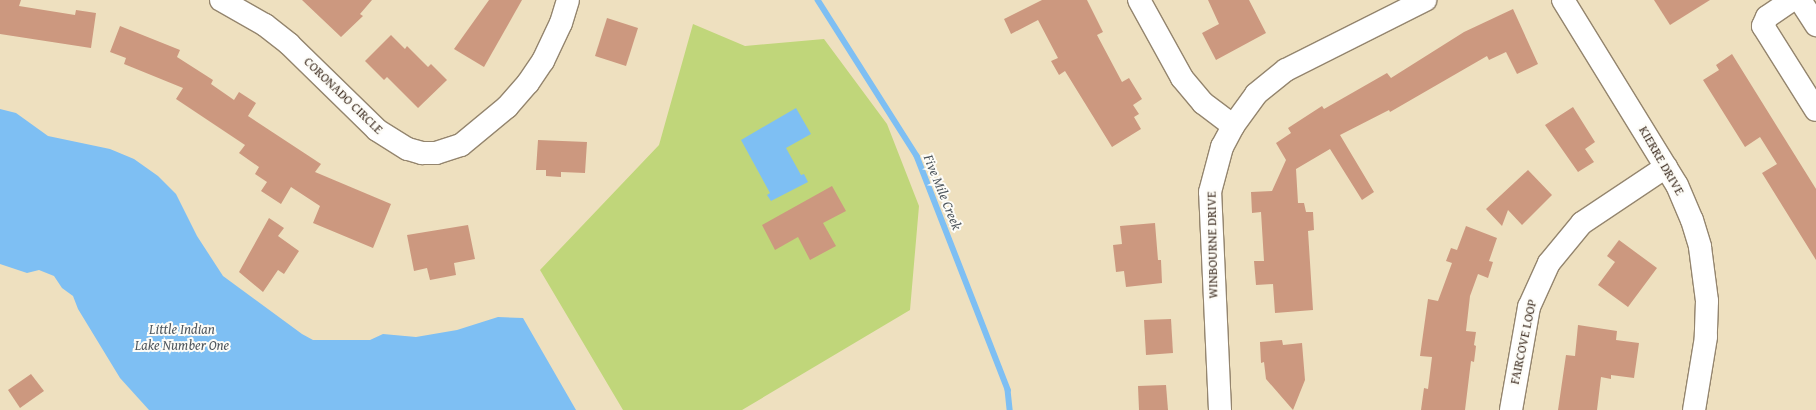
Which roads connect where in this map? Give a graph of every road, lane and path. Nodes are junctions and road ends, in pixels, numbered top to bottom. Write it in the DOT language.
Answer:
graph roads {
  1 [pos="221,0"];
  2 [pos="568,0"];
  3 [pos="1139,0"];
  4 [pos="1425,0"];
  5 [pos="1563,0"];
  6 [pos="1792,0"];
  7 [pos="1800,0"];
  8 [pos="1816,26"];
  9 [pos="1816,110"];
  10 [pos="1233,126"];
  11 [pos="1666,167"];
  12 [pos="1220,410"];
  13 [pos="1511,410"];
  14 [pos="1694,410"];
  1 -- 2 [label="street, CORONADO CIRCLE"];
  3 -- 10 [label="street"];
  4 -- 10 [label="street, WINBOURNE DRIVE"];
  5 -- 11 [label="street, KIERRE DRIVE"];
  6 -- 9 [label="street"];
  7 -- 8 [label="street"];
  10 -- 12 [label="street, WINBOURNE DRIVE"];
  11 -- 13 [label="street, FAIRCOVE LOOP"];
  11 -- 14 [label="street, KIERRE DRIVE"];
}
